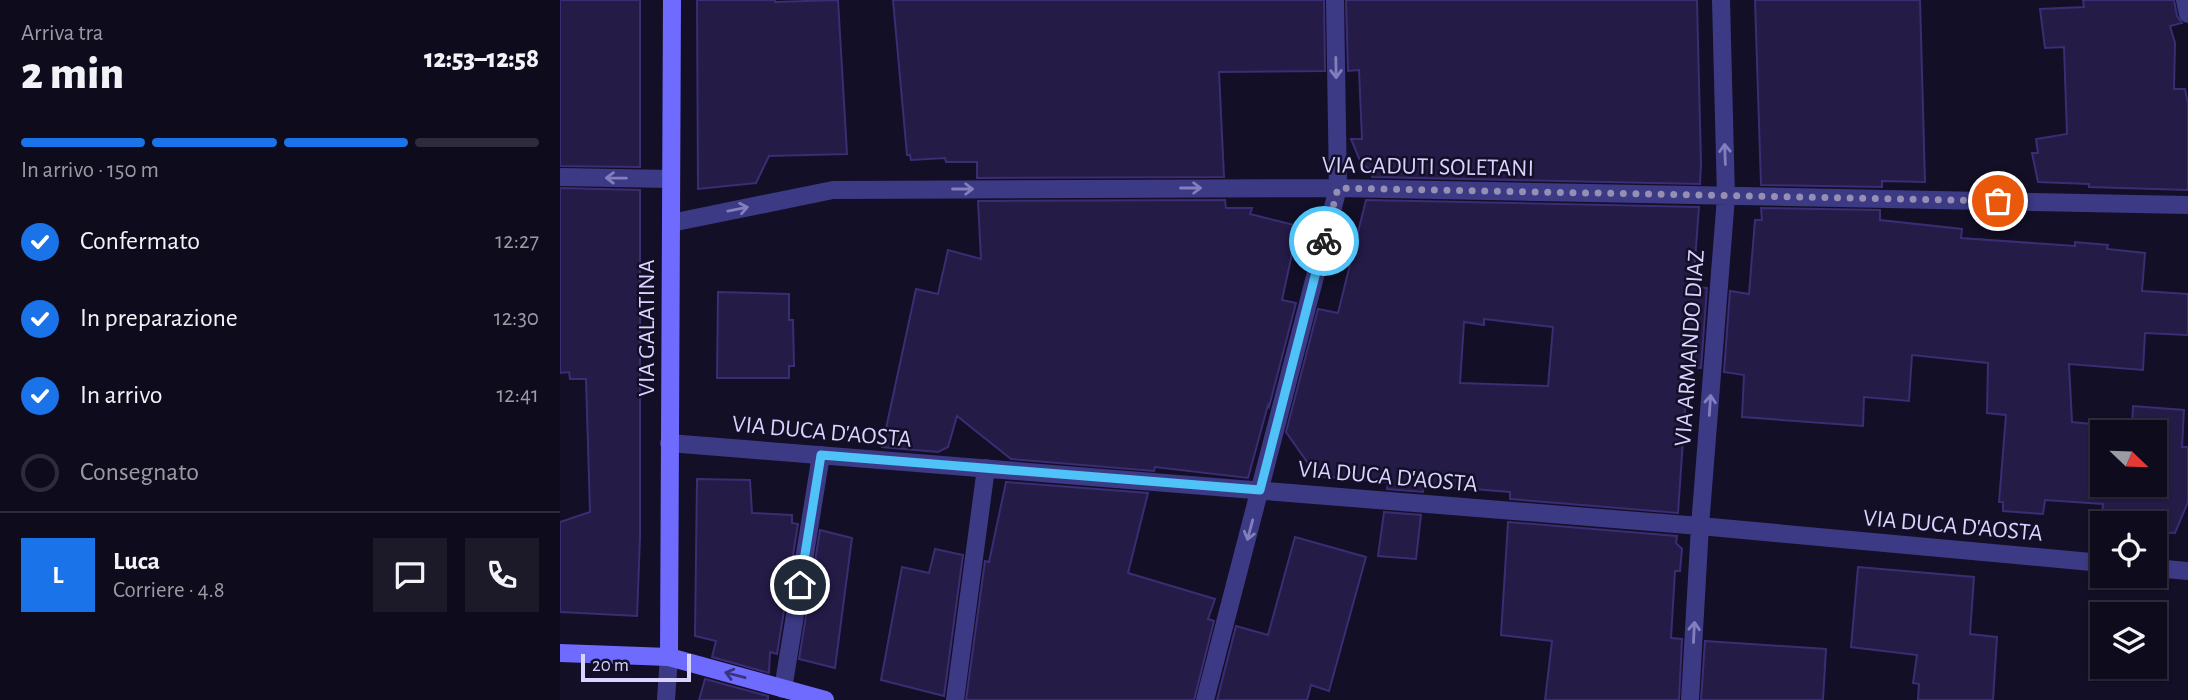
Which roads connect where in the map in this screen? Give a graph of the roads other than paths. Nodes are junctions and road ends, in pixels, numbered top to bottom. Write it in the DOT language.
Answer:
graph roads {
  1 [pos="672,0"];
  2 [pos="1335,0"];
  3 [pos="1721,0"];
  4 [pos="2185,0"];
  5 [pos="2188,14"];
  6 [pos="560,177"];
  7 [pos="671,179"];
  8 [pos="1338,188"];
  9 [pos="1726,197"];
  10 [pos="2188,205"];
  11 [pos="671,223"];
  12 [pos="669,443"];
  13 [pos="821,455"];
  14 [pos="986,468"];
  15 [pos="1260,490"];
  16 [pos="1700,526"];
  17 [pos="2090,562"];
  18 [pos="2167,569"];
  19 [pos="2188,571"];
  20 [pos="560,653"];
  21 [pos="669,657"];
  22 [pos="783,689"];
  23 [pos="666,700"];
  24 [pos="825,700"];
  25 [pos="955,700"];
  26 [pos="1205,700"];
  27 [pos="1690,700"];
  1 -- 7 [label="street, VIA GALATINA"];
  2 -- 8 [label="street, one-way"];
  9 -- 3 [label="street, VIA ARMANDO DIAZ, one-way"];
  4 -- 5 [label="street"];
  7 -- 6 [label="street, one-way"];
  7 -- 11 [label="street, VIA GALATINA"];
  8 -- 9 [label="street, VIA CADUTI SOLETANI"];
  11 -- 8 [label="street, VIA CADUTI SOLETANI, one-way"];
  8 -- 15 [label="street"];
  9 -- 10 [label="street, VIA CADUTI SOLETANI"];
  16 -- 9 [label="street, VIA ARMANDO DIAZ, one-way"];
  11 -- 12 [label="street, VIA GALATINA"];
  12 -- 13 [label="street, VIA DUCA D'AOSTA"];
  12 -- 21 [label="street, VIA GALATINA"];
  13 -- 14 [label="street, VIA DUCA D'AOSTA"];
  13 -- 22 [label="street"];
  14 -- 15 [label="street, VIA DUCA D'AOSTA"];
  14 -- 25 [label="street"];
  15 -- 16 [label="street, VIA DUCA D'AOSTA"];
  15 -- 26 [label="street, one-way"];
  16 -- 17 [label="street, VIA DUCA D'AOSTA"];
  27 -- 16 [label="street, VIA ARMANDO DIAZ, one-way"];
  18 -- 19 [label="street"];
  20 -- 21 [label="street"];
  22 -- 21 [label="street, one-way"];
  21 -- 23 [label="street"];
  22 -- 24 [label="street"];
}
